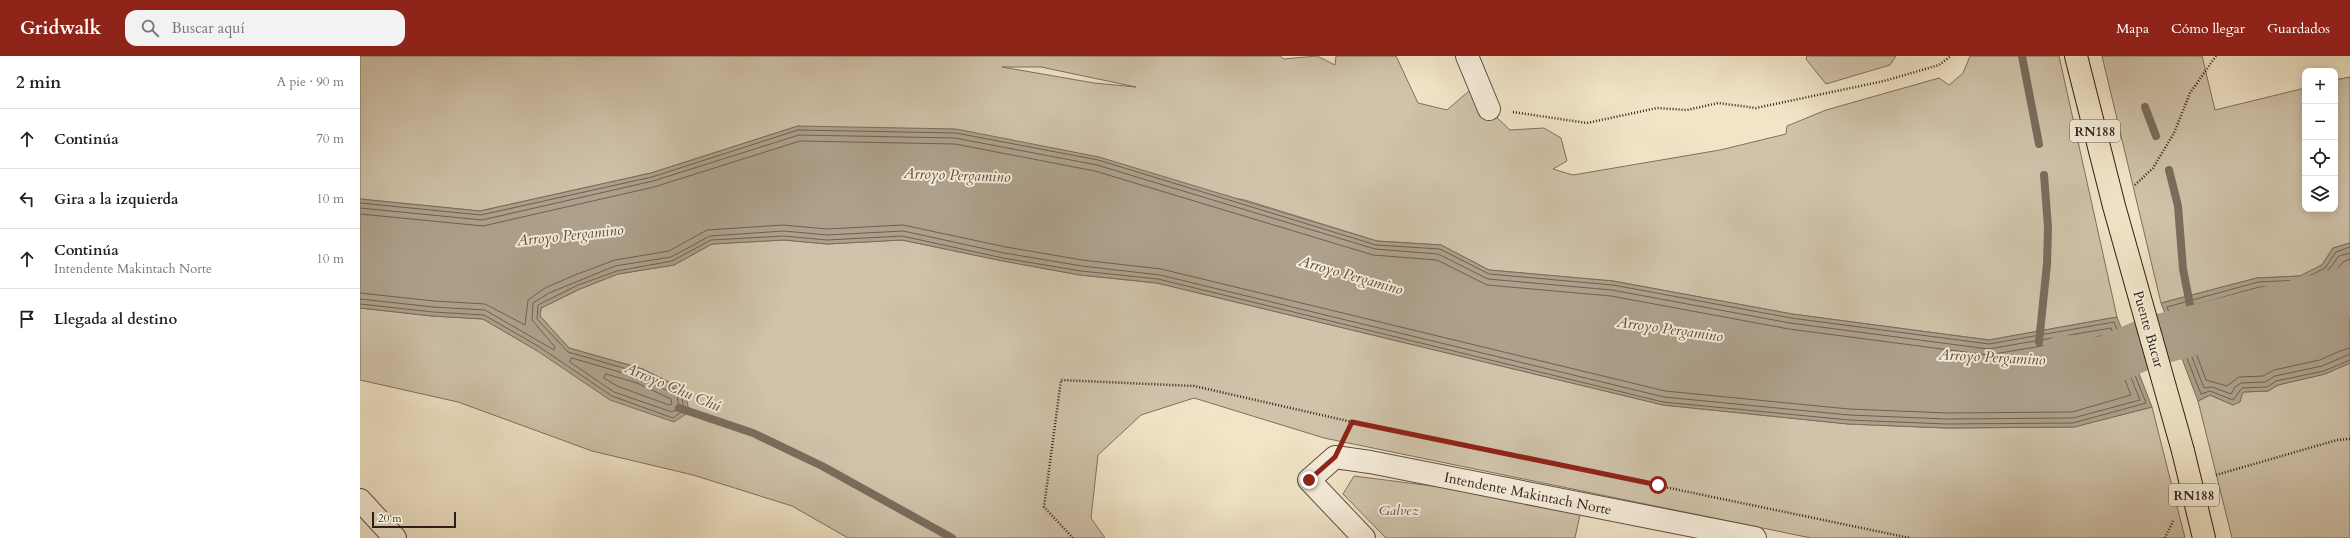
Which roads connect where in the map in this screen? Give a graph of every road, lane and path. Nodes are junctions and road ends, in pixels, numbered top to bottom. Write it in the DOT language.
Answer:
graph roads {
  1 [pos="1467,56"];
  2 [pos="1951,56"];
  3 [pos="2076,56"];
  4 [pos="2216,56"];
  5 [pos="1489,109"];
  6 [pos="2114,206"];
  7 [pos="1352,422"];
  8 [pos="2350,439"];
  9 [pos="1335,457"];
  10 [pos="2213,469"];
  11 [pos="360,500"];
  12 [pos="2172,516"];
  13 [pos="395,538"];
  14 [pos="1073,538"];
  15 [pos="1364,538"];
  16 [pos="1755,538"];
  17 [pos="1910,538"];
  18 [pos="2165,538"];
  19 [pos="2204,538"];
  1 -- 5 [label="street"];
  2 -- 5 [label="path"];
  3 -- 6 [label="highway, RN188"];
  4 -- 6 [label="path"];
  6 -- 19 [label="highway, Puente Bucar / RN188, bridge"];
  7 -- 9 [label="path"];
  7 -- 14 [label="path"];
  7 -- 17 [label="path"];
  8 -- 10 [label="path"];
  9 -- 15 [label="street"];
  9 -- 16 [label="street, Intendente Makintach Norte"];
  11 -- 13 [label="street"];
  12 -- 18 [label="path"];
}
